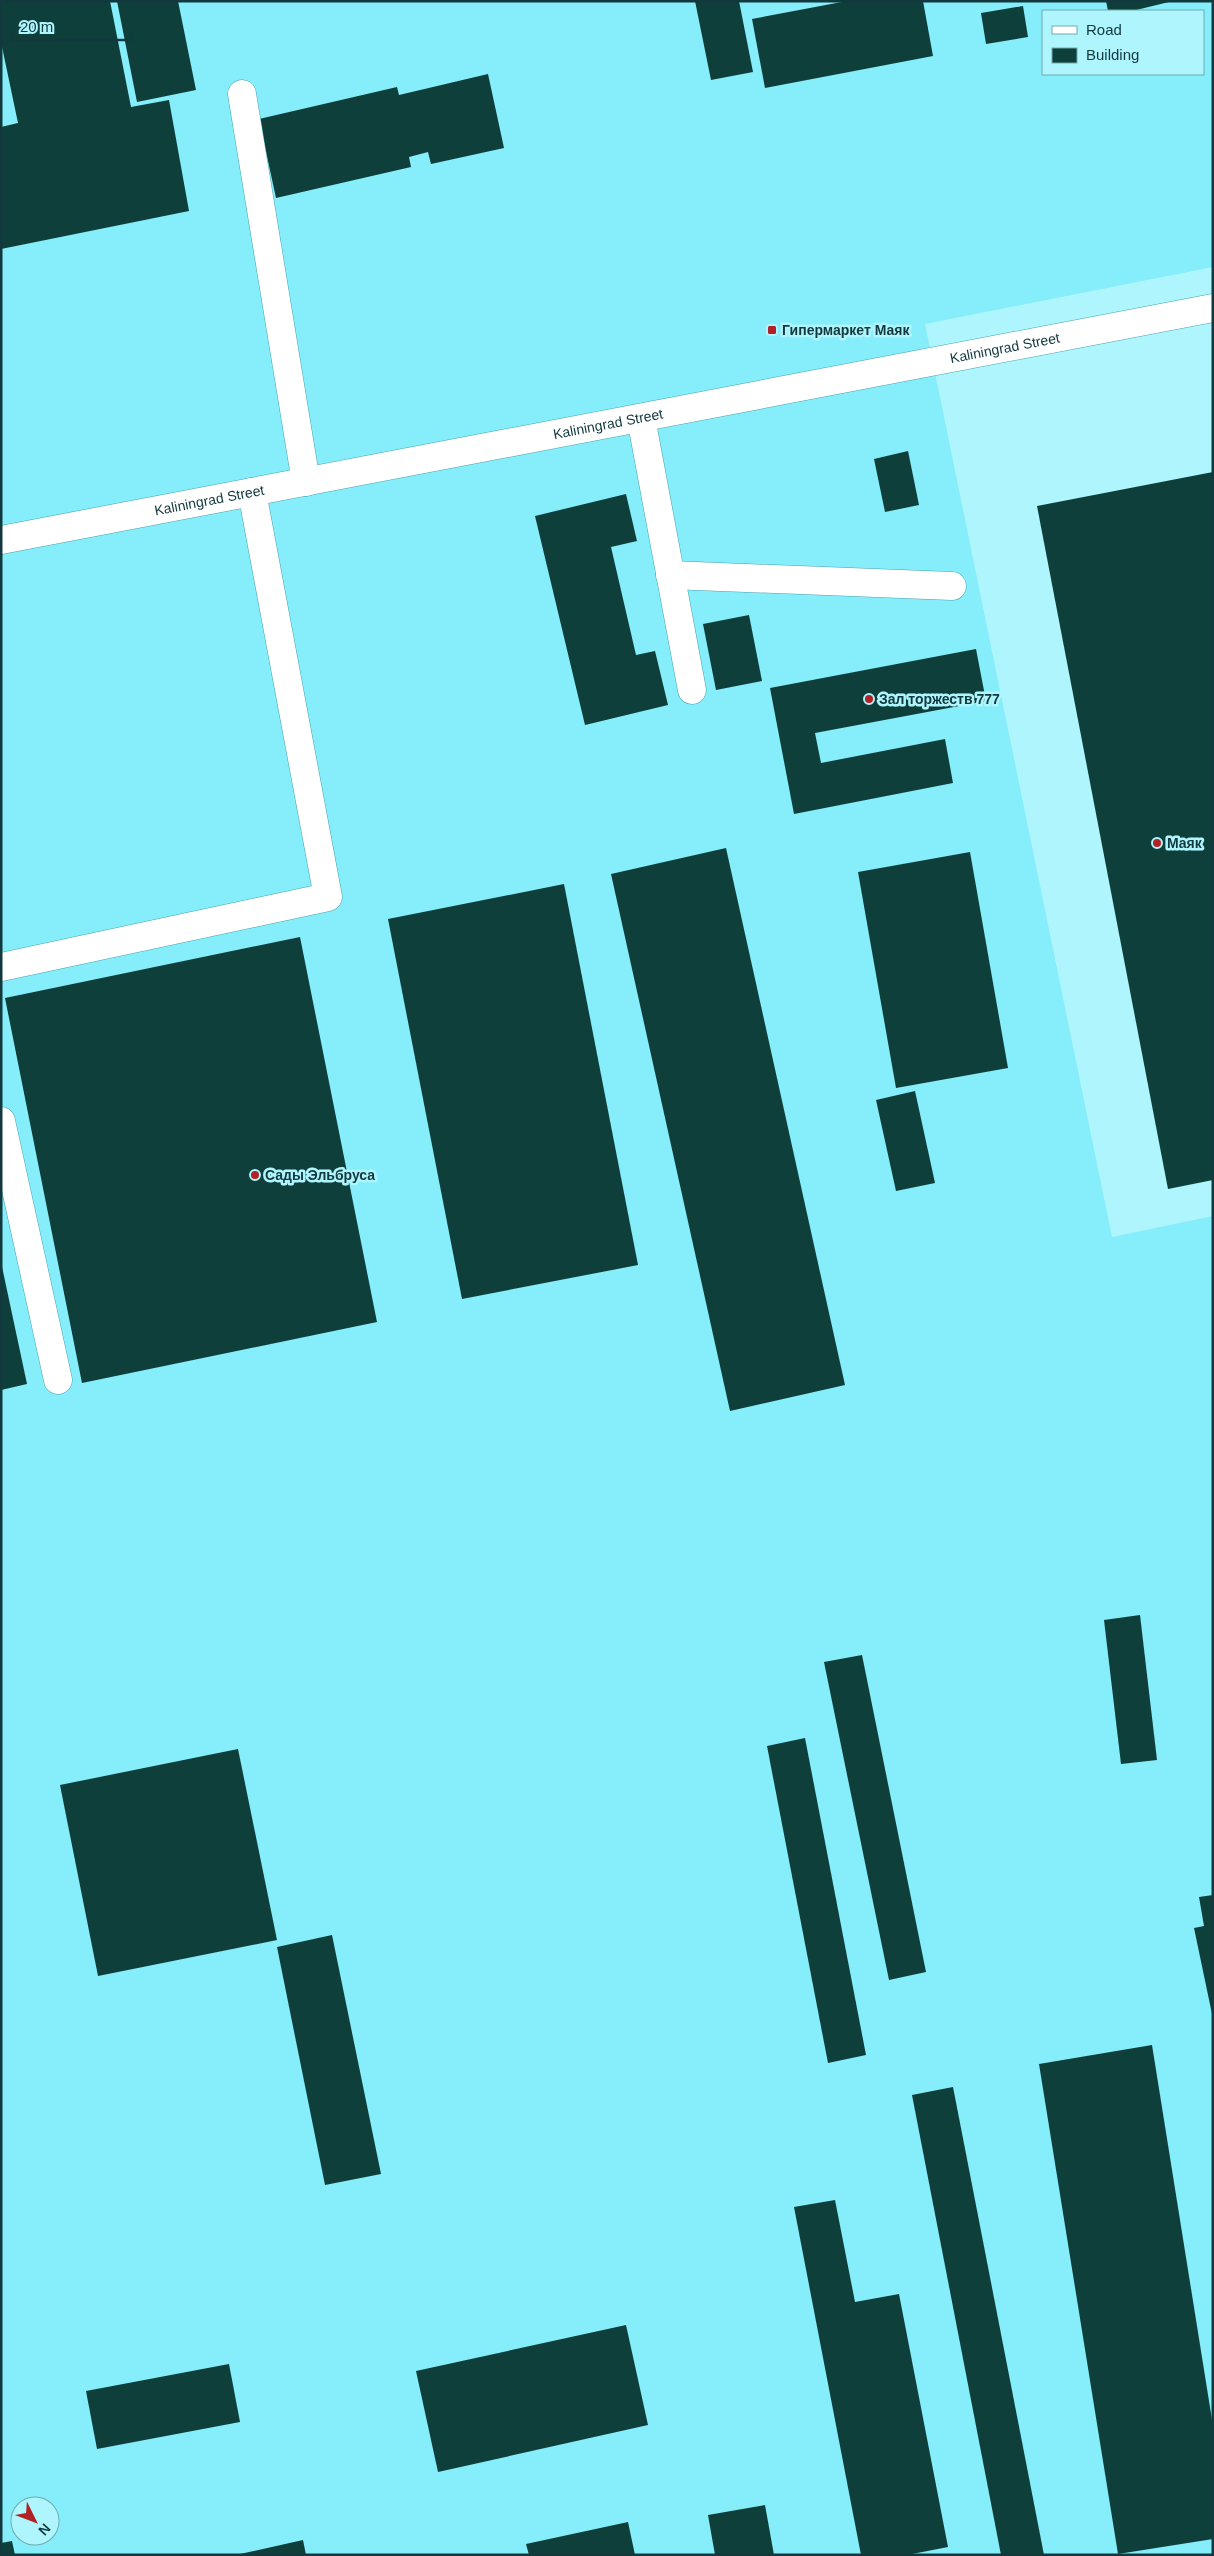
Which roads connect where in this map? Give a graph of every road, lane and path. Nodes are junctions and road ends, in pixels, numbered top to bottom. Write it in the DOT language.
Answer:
graph roads {
  1 [pos="242,94"];
  2 [pos="1213,308"];
  3 [pos="641,418"];
  4 [pos="306,482"];
  5 [pos="252,492"];
  6 [pos="1,540"];
  7 [pos="670,575"];
  8 [pos="952,586"];
  9 [pos="692,690"];
  10 [pos="1,967"];
  11 [pos="1,1121"];
  12 [pos="58,1380"];
  1 -- 4 [label="street"];
  2 -- 3 [label="street, Kaliningrad Street"];
  3 -- 4 [label="street, Kaliningrad Street"];
  3 -- 7 [label="street"];
  4 -- 5 [label="street, Kaliningrad Street"];
  5 -- 6 [label="street, Kaliningrad Street"];
  5 -- 10 [label="street"];
  7 -- 8 [label="street"];
  7 -- 9 [label="street"];
  11 -- 12 [label="street"];
}
